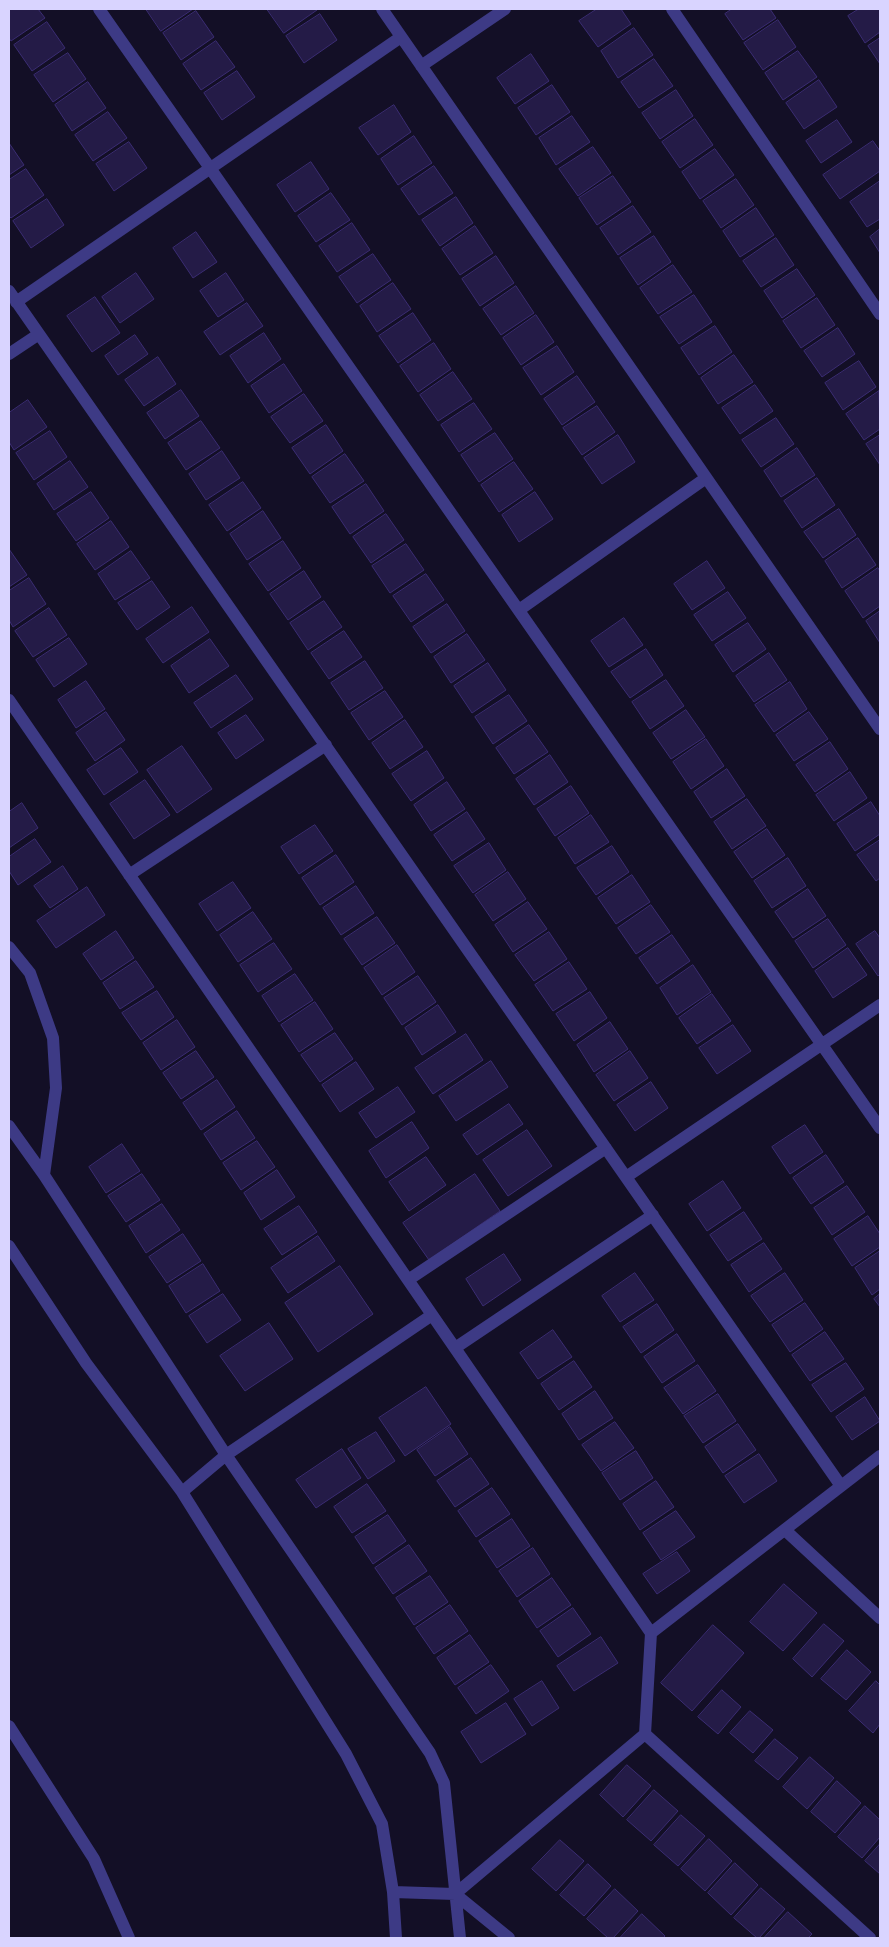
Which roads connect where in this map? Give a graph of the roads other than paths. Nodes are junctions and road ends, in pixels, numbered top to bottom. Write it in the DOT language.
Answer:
graph roads {
  1 [pos="99,9"];
  2 [pos="382,9"];
  3 [pos="505,9"];
  4 [pos="672,9"];
  5 [pos="401,37"];
  6 [pos="421,66"];
  7 [pos="212,168"];
  8 [pos="12,296"];
  9 [pos="880,314"];
  10 [pos="39,334"];
  11 [pos="9,354"];
  12 [pos="706,478"];
  13 [pos="519,610"];
  14 [pos="9,700"];
  15 [pos="880,730"];
  16 [pos="326,746"];
  17 [pos="129,875"];
  18 [pos="9,947"];
  19 [pos="880,1005"];
  20 [pos="822,1046"];
  21 [pos="9,1126"];
  22 [pos="880,1128"];
  23 [pos="606,1148"];
  24 [pos="44,1175"];
  25 [pos="626,1177"];
  26 [pos="654,1215"];
  27 [pos="9,1246"];
  28 [pos="408,1280"];
  29 [pos="432,1315"];
  30 [pos="455,1348"];
  31 [pos="226,1455"];
  32 [pos="880,1456"];
  33 [pos="841,1486"];
  34 [pos="182,1492"];
  35 [pos="785,1530"];
  36 [pos="880,1618"];
  37 [pos="651,1633"];
  38 [pos="9,1726"];
  39 [pos="645,1734"];
  40 [pos="393,1892"];
  41 [pos="455,1894"];
  42 [pos="129,1938"];
  43 [pos="396,1938"];
  44 [pos="460,1938"];
  45 [pos="509,1938"];
  46 [pos="870,1938"];
  1 -- 7 [label="street"];
  2 -- 5 [label="street"];
  3 -- 6 [label="street"];
  4 -- 9 [label="street"];
  5 -- 6 [label="street"];
  5 -- 7 [label="street"];
  6 -- 12 [label="street"];
  7 -- 8 [label="street"];
  7 -- 13 [label="street"];
  8 -- 10 [label="street"];
  10 -- 11 [label="street"];
  10 -- 16 [label="street"];
  12 -- 13 [label="street"];
  12 -- 15 [label="street"];
  13 -- 20 [label="street"];
  14 -- 17 [label="street"];
  16 -- 17 [label="street"];
  16 -- 23 [label="street"];
  17 -- 28 [label="street"];
  18 -- 24 [label="street"];
  19 -- 20 [label="street"];
  20 -- 22 [label="street"];
  20 -- 25 [label="street"];
  21 -- 24 [label="street"];
  23 -- 25 [label="street"];
  23 -- 28 [label="street"];
  24 -- 31 [label="street"];
  25 -- 26 [label="street"];
  26 -- 30 [label="street"];
  26 -- 33 [label="street"];
  27 -- 34 [label="street"];
  28 -- 29 [label="street"];
  29 -- 30 [label="street"];
  29 -- 31 [label="street"];
  30 -- 37 [label="street"];
  31 -- 34 [label="street"];
  31 -- 41 [label="street"];
  32 -- 33 [label="street"];
  33 -- 35 [label="street"];
  34 -- 40 [label="street"];
  35 -- 36 [label="street"];
  35 -- 37 [label="street"];
  37 -- 39 [label="street"];
  38 -- 42 [label="street"];
  39 -- 41 [label="street"];
  39 -- 46 [label="street"];
  40 -- 41 [label="street"];
  40 -- 43 [label="street"];
  41 -- 44 [label="street"];
  41 -- 45 [label="street"];
}
